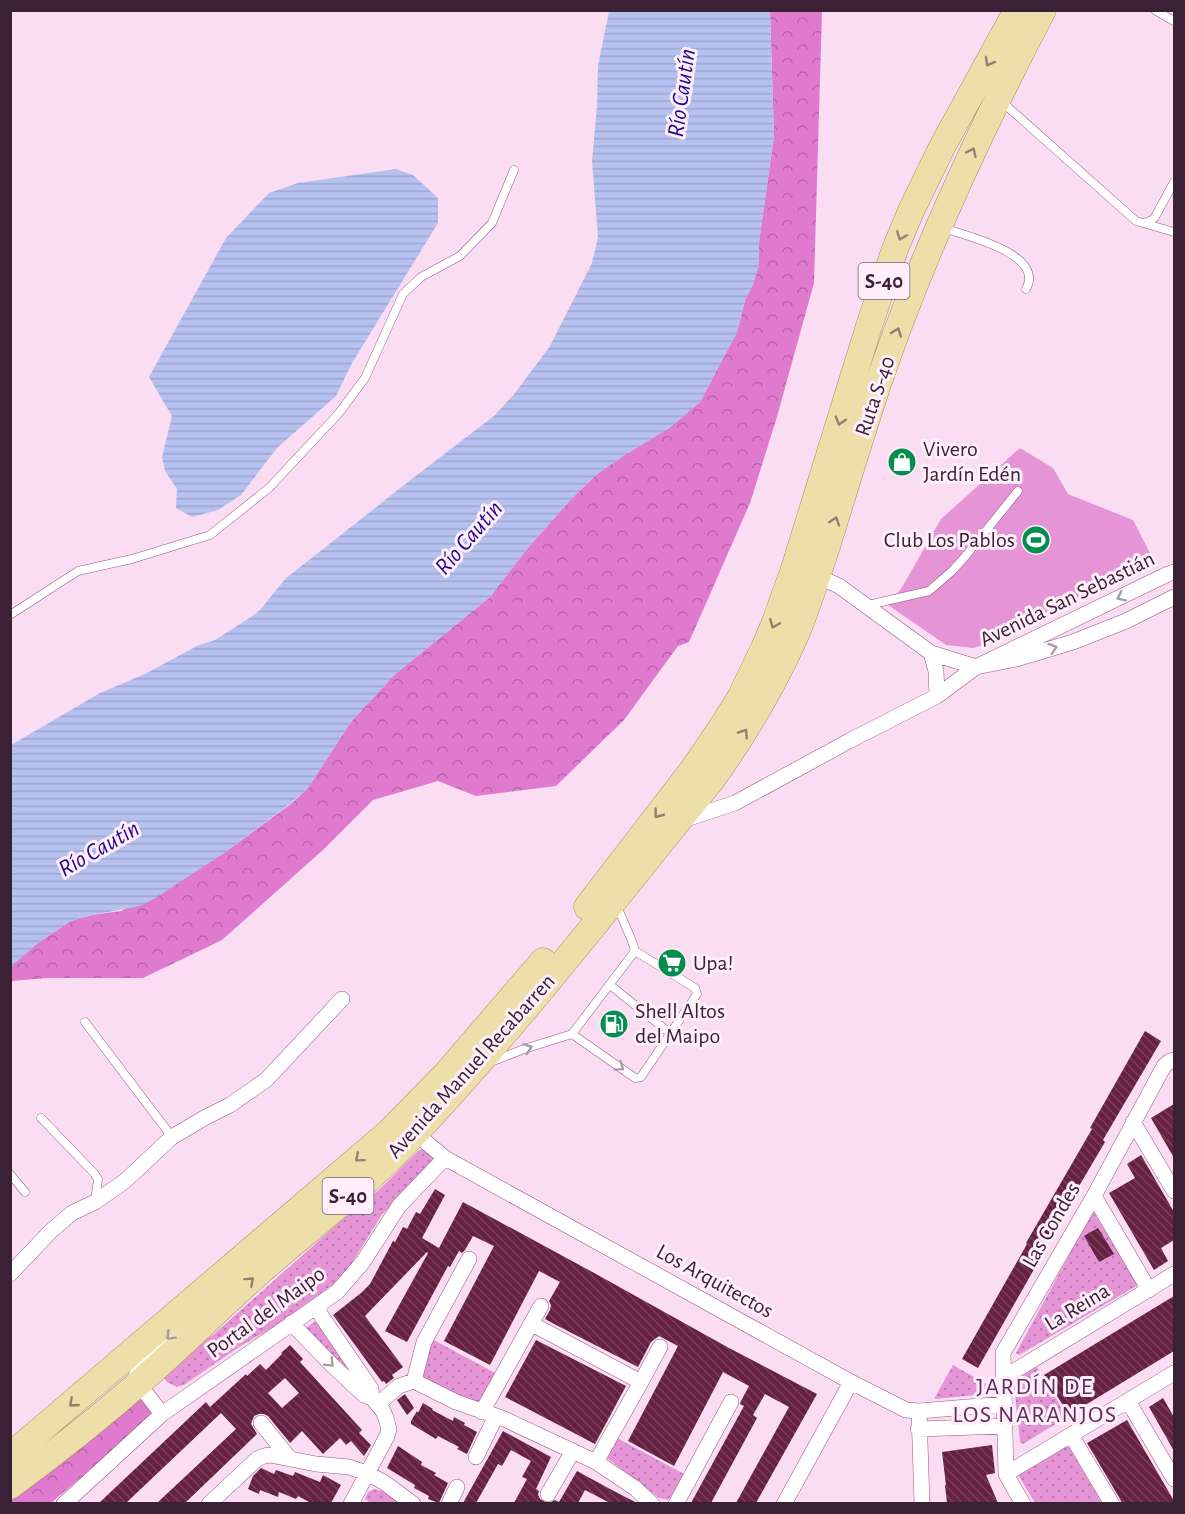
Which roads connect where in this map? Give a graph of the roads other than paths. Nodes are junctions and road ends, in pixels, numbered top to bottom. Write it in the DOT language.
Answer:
graph roads {
  1 [pos="1043,10"];
  2 [pos="1155,10"];
  3 [pos="1015,11"];
  4 [pos="1174,21"];
  5 [pos="998,99"];
  6 [pos="514,170"];
  7 [pos="1174,182"];
  8 [pos="1144,223"];
  9 [pos="939,227"];
  10 [pos="1174,232"];
  11 [pos="1026,289"];
  12 [pos="1018,491"];
  13 [pos="1174,572"];
  14 [pos="806,573"];
  15 [pos="1174,597"];
  16 [pos="866,606"];
  17 [pos="10,615"];
  18 [pos="932,653"];
  19 [pos="976,667"];
  20 [pos="937,696"];
  21 [pos="702,774"];
  22 [pos="735,803"];
  23 [pos="677,822"];
  24 [pos="614,900"];
  25 [pos="635,951"];
  26 [pos="610,985"];
  27 [pos="342,999"];
  28 [pos="85,1022"];
  29 [pos="572,1034"];
  30 [pos="671,1034"];
  31 [pos="1174,1060"];
  32 [pos="473,1070"];
  33 [pos="41,1118"];
  34 [pos="1133,1122"];
  35 [pos="415,1133"];
  36 [pos="172,1137"];
  37 [pos="445,1158"];
  38 [pos="10,1174"];
  39 [pos="1174,1191"];
  40 [pos="25,1192"];
  41 [pos="1094,1196"];
  42 [pos="95,1202"];
  43 [pos="253,1248"];
  44 [pos="469,1259"];
  45 [pos="10,1274"];
  46 [pos="1174,1274"];
  47 [pos="1149,1290"];
  48 [pos="541,1306"];
  49 [pos="316,1308"];
  50 [pos="291,1323"];
  51 [pos="532,1324"];
  52 [pos="660,1347"];
  53 [pos="110,1371"];
  54 [pos="1174,1373"];
  55 [pos="141,1378"];
  56 [pos="1003,1378"];
  57 [pos="641,1382"];
  58 [pos="851,1382"];
  59 [pos="406,1384"];
  60 [pos="375,1401"];
  61 [pos="1128,1401"];
  62 [pos="731,1402"];
  63 [pos="1005,1404"];
  64 [pos="166,1411"];
  65 [pos="919,1411"];
  66 [pos="489,1414"];
  67 [pos="261,1423"];
  68 [pos="1005,1426"];
  69 [pos="918,1429"];
  70 [pos="1071,1435"];
  71 [pos="573,1451"];
  72 [pos="10,1456"];
  73 [pos="476,1457"];
  74 [pos="290,1459"];
  75 [pos="596,1462"];
  76 [pos="367,1473"];
  77 [pos="1006,1474"];
  78 [pos="1174,1479"];
  79 [pos="10,1486"];
  80 [pos="457,1487"];
  81 [pos="548,1494"];
  82 [pos="212,1502"];
  83 [pos="647,1502"];
  84 [pos="64,1503"];
  85 [pos="351,1503"];
  86 [pos="412,1503"];
  87 [pos="449,1503"];
  88 [pos="676,1503"];
  89 [pos="784,1503"];
  90 [pos="922,1503"];
  91 [pos="1023,1503"];
  92 [pos="1112,1503"];
  1 -- 5 [label="main road, Ruta S-40 / S-40"];
  2 -- 4 [label="lane"];
  3 -- 14 [label="main road, Ruta S-40 / S-40, one-way"];
  5 -- 8 [label="lane"];
  9 -- 5 [label="main road, Ruta S-40 / S-40, one-way"];
  6 -- 17 [label="lane"];
  7 -- 8 [label="lane"];
  8 -- 10 [label="lane"];
  9 -- 11 [label="lane"];
  14 -- 9 [label="main road, Ruta S-40 / S-40, one-way"];
  12 -- 16 [label="lane"];
  13 -- 19 [label="street, Avenida San Sebastián, one-way"];
  14 -- 16 [label="street"];
  14 -- 21 [label="main road, Ruta S-40 / S-40"];
  19 -- 15 [label="street, Avenida San Sebastián, one-way"];
  16 -- 18 [label="street"];
  18 -- 19 [label="street"];
  18 -- 20 [label="street"];
  19 -- 20 [label="street"];
  20 -- 22 [label="street"];
  21 -- 22 [label="street"];
  21 -- 23 [label="main road, Avenida Manuel Recabarren / S-40"];
  21 -- 43 [label="main road, Avenida Manuel Recabarren / S-40, one-way"];
  22 -- 23 [label="street"];
  23 -- 24 [label="main road, Avenida Manuel Recabarren / S-40"];
  24 -- 25 [label="lane"];
  24 -- 32 [label="main road, Avenida Manuel Recabarren / S-40"];
  25 -- 26 [label="lane"];
  25 -- 30 [label="lane"];
  26 -- 29 [label="lane"];
  26 -- 30 [label="lane"];
  27 -- 36 [label="street"];
  28 -- 36 [label="lane"];
  29 -- 30 [label="lane, one-way"];
  32 -- 29 [label="lane, one-way"];
  31 -- 34 [label="street, Las Condes"];
  32 -- 35 [label="main road, Avenida Manuel Recabarren / S-40"];
  33 -- 42 [label="lane"];
  34 -- 39 [label="street"];
  34 -- 41 [label="street, Las Condes"];
  35 -- 37 [label="street, Los Arquitectos"];
  55 -- 35 [label="main road, Avenida Manuel Recabarren / S-40, one-way"];
  36 -- 42 [label="street"];
  37 -- 49 [label="street, Portal del Maipo"];
  37 -- 58 [label="street, Los Arquitectos"];
  38 -- 40 [label="lane"];
  41 -- 47 [label="street"];
  41 -- 56 [label="street, Las Condes"];
  42 -- 45 [label="street"];
  43 -- 53 [label="main road, Avenida Manuel Recabarren / S-40"];
  43 -- 55 [label="street, Portal del Maipo, one-way"];
  44 -- 59 [label="street"];
  46 -- 47 [label="street, La Reina"];
  47 -- 56 [label="street, La Reina"];
  48 -- 51 [label="street"];
  49 -- 50 [label="street, Portal del Maipo"];
  49 -- 60 [label="street"];
  50 -- 60 [label="street, one-way"];
  50 -- 64 [label="street, Portal del Maipo"];
  51 -- 57 [label="street"];
  51 -- 66 [label="street"];
  52 -- 57 [label="street"];
  53 -- 55 [label="street"];
  53 -- 72 [label="main road, Avenida Manuel Recabarren / S-40, one-way"];
  54 -- 61 [label="street"];
  55 -- 64 [label="street"];
  55 -- 79 [label="main road, Avenida Manuel Recabarren / S-40"];
  56 -- 63 [label="street, Las Condes"];
  57 -- 75 [label="street"];
  58 -- 65 [label="street, Los Arquitectos"];
  58 -- 89 [label="street"];
  59 -- 60 [label="street"];
  59 -- 66 [label="street"];
  60 -- 76 [label="street"];
  61 -- 70 [label="street"];
  61 -- 78 [label="street"];
  62 -- 88 [label="street"];
  63 -- 65 [label="street"];
  63 -- 68 [label="street, Las Condes"];
  64 -- 84 [label="street, Portal del Maipo"];
  65 -- 69 [label="street"];
  66 -- 71 [label="street"];
  66 -- 73 [label="street"];
  67 -- 74 [label="street"];
  68 -- 69 [label="street"];
  68 -- 77 [label="street, Las Condes"];
  69 -- 90 [label="street"];
  70 -- 77 [label="street"];
  70 -- 92 [label="street"];
  71 -- 75 [label="street"];
  71 -- 81 [label="street"];
  74 -- 76 [label="street"];
  74 -- 82 [label="street"];
  75 -- 83 [label="street"];
  76 -- 85 [label="street"];
  76 -- 86 [label="street"];
  77 -- 91 [label="street"];
  80 -- 87 [label="street"];
}
